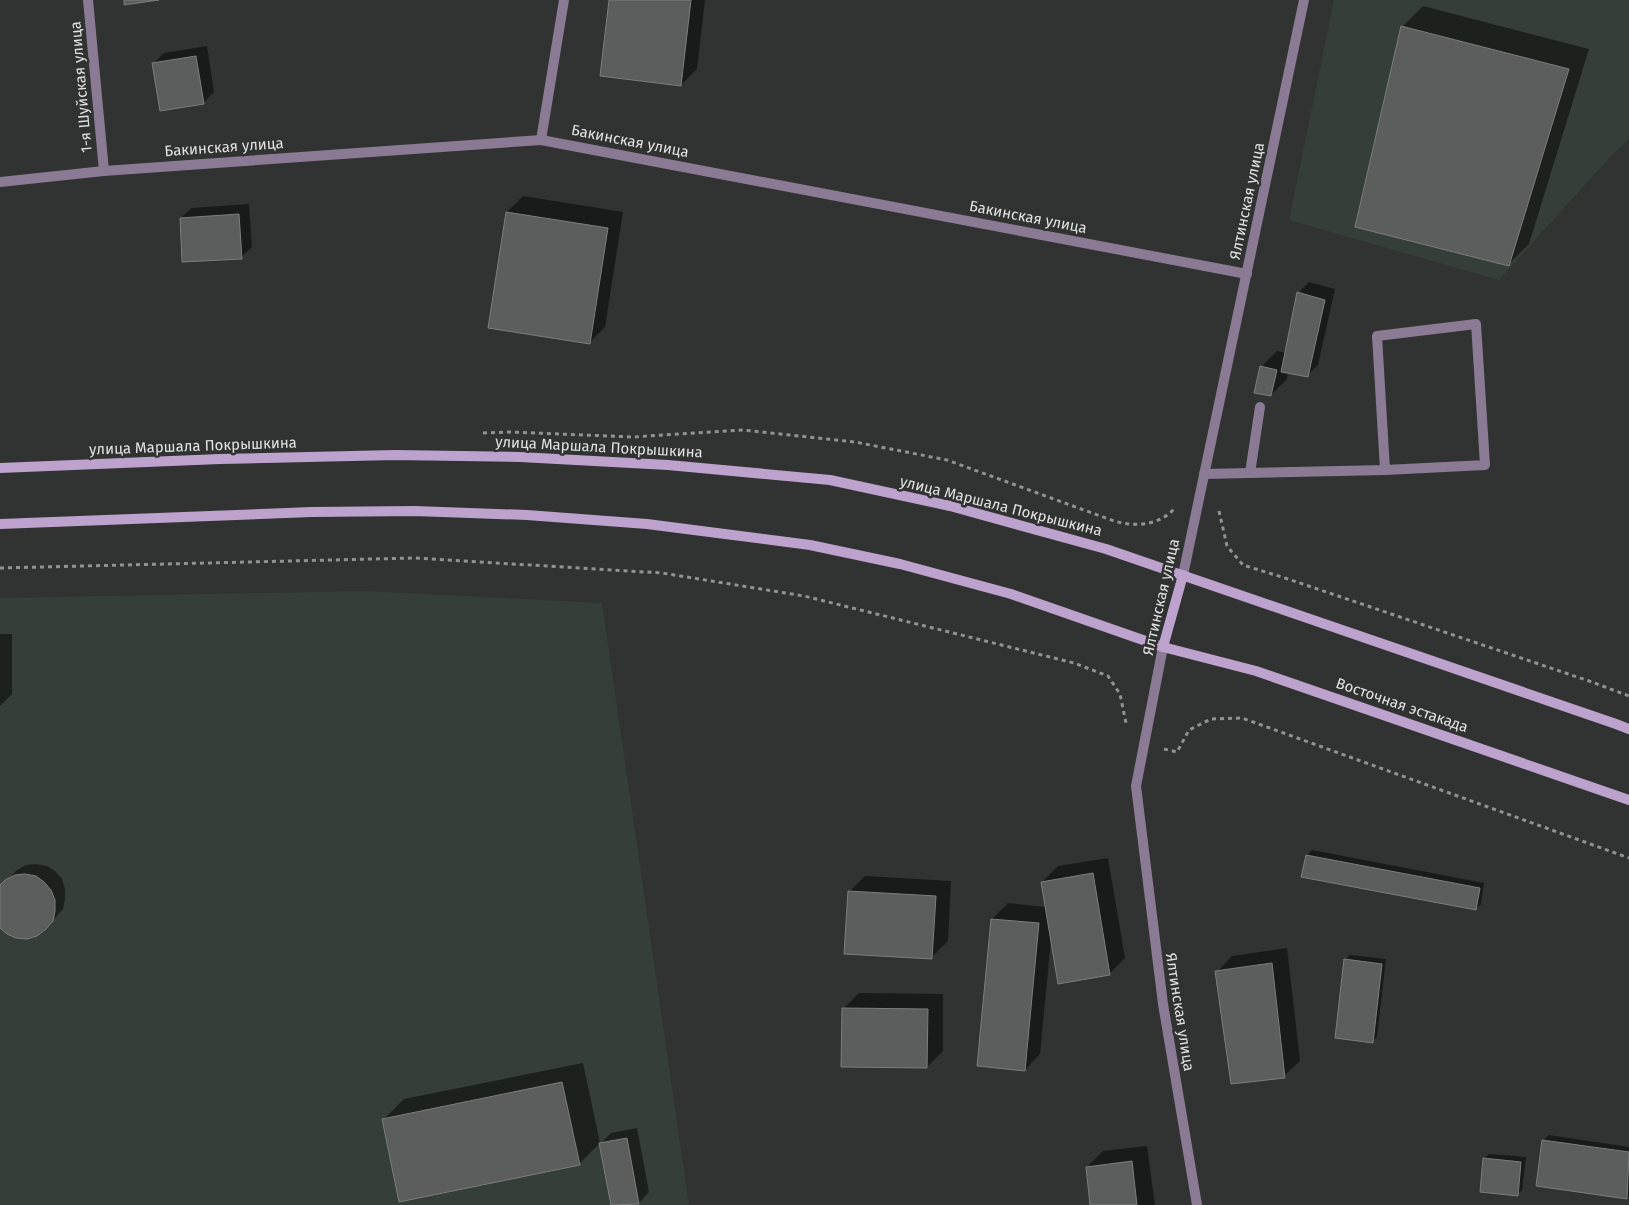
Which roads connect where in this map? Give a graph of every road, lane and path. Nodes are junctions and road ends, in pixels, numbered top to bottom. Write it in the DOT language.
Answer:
graph roads {
  1 [pos="88,0"];
  2 [pos="564,0"];
  3 [pos="1304,0"];
  4 [pos="541,140"];
  5 [pos="104,171"];
  6 [pos="0,182"];
  7 [pos="1247,274"];
  8 [pos="1260,407"];
  9 [pos="0,468"];
  10 [pos="1385,470"];
  11 [pos="1250,472"];
  12 [pos="1204,474"];
  13 [pos="0,524"];
  14 [pos="0,568"];
  15 [pos="1183,575"];
  16 [pos="1285,578"];
  17 [pos="1163,647"];
  18 [pos="1629,696"];
  19 [pos="1629,730"];
  20 [pos="1144,744"];
  21 [pos="1629,800"];
  22 [pos="1629,858"];
  23 [pos="1196,1205"];
  1 -- 5 [label="street, 1-я Шуйская улица"];
  2 -- 4 [label="street"];
  3 -- 7 [label="street, Ялтинская улица"];
  4 -- 5 [label="street, Бакинская улица"];
  4 -- 7 [label="street, Бакинская улица"];
  5 -- 6 [label="street, Бакинская улица"];
  7 -- 12 [label="street, Ялтинская улица"];
  8 -- 11 [label="street"];
  9 -- 15 [label="main road, улица Маршала Покрышкина"];
  10 -- 10 [label="street"];
  10 -- 11 [label="street"];
  11 -- 12 [label="street"];
  12 -- 15 [label="street, Ялтинская улица"];
  13 -- 17 [label="main road"];
  14 -- 20 [label="path"];
  15 -- 17 [label="main road, Ялтинская улица"];
  15 -- 19 [label="main road"];
  16 -- 18 [label="path"];
  17 -- 20 [label="street, Ялтинская улица"];
  17 -- 21 [label="main road, Восточная эстакада"];
  20 -- 22 [label="path"];
  20 -- 23 [label="street, Ялтинская улица"];
}
